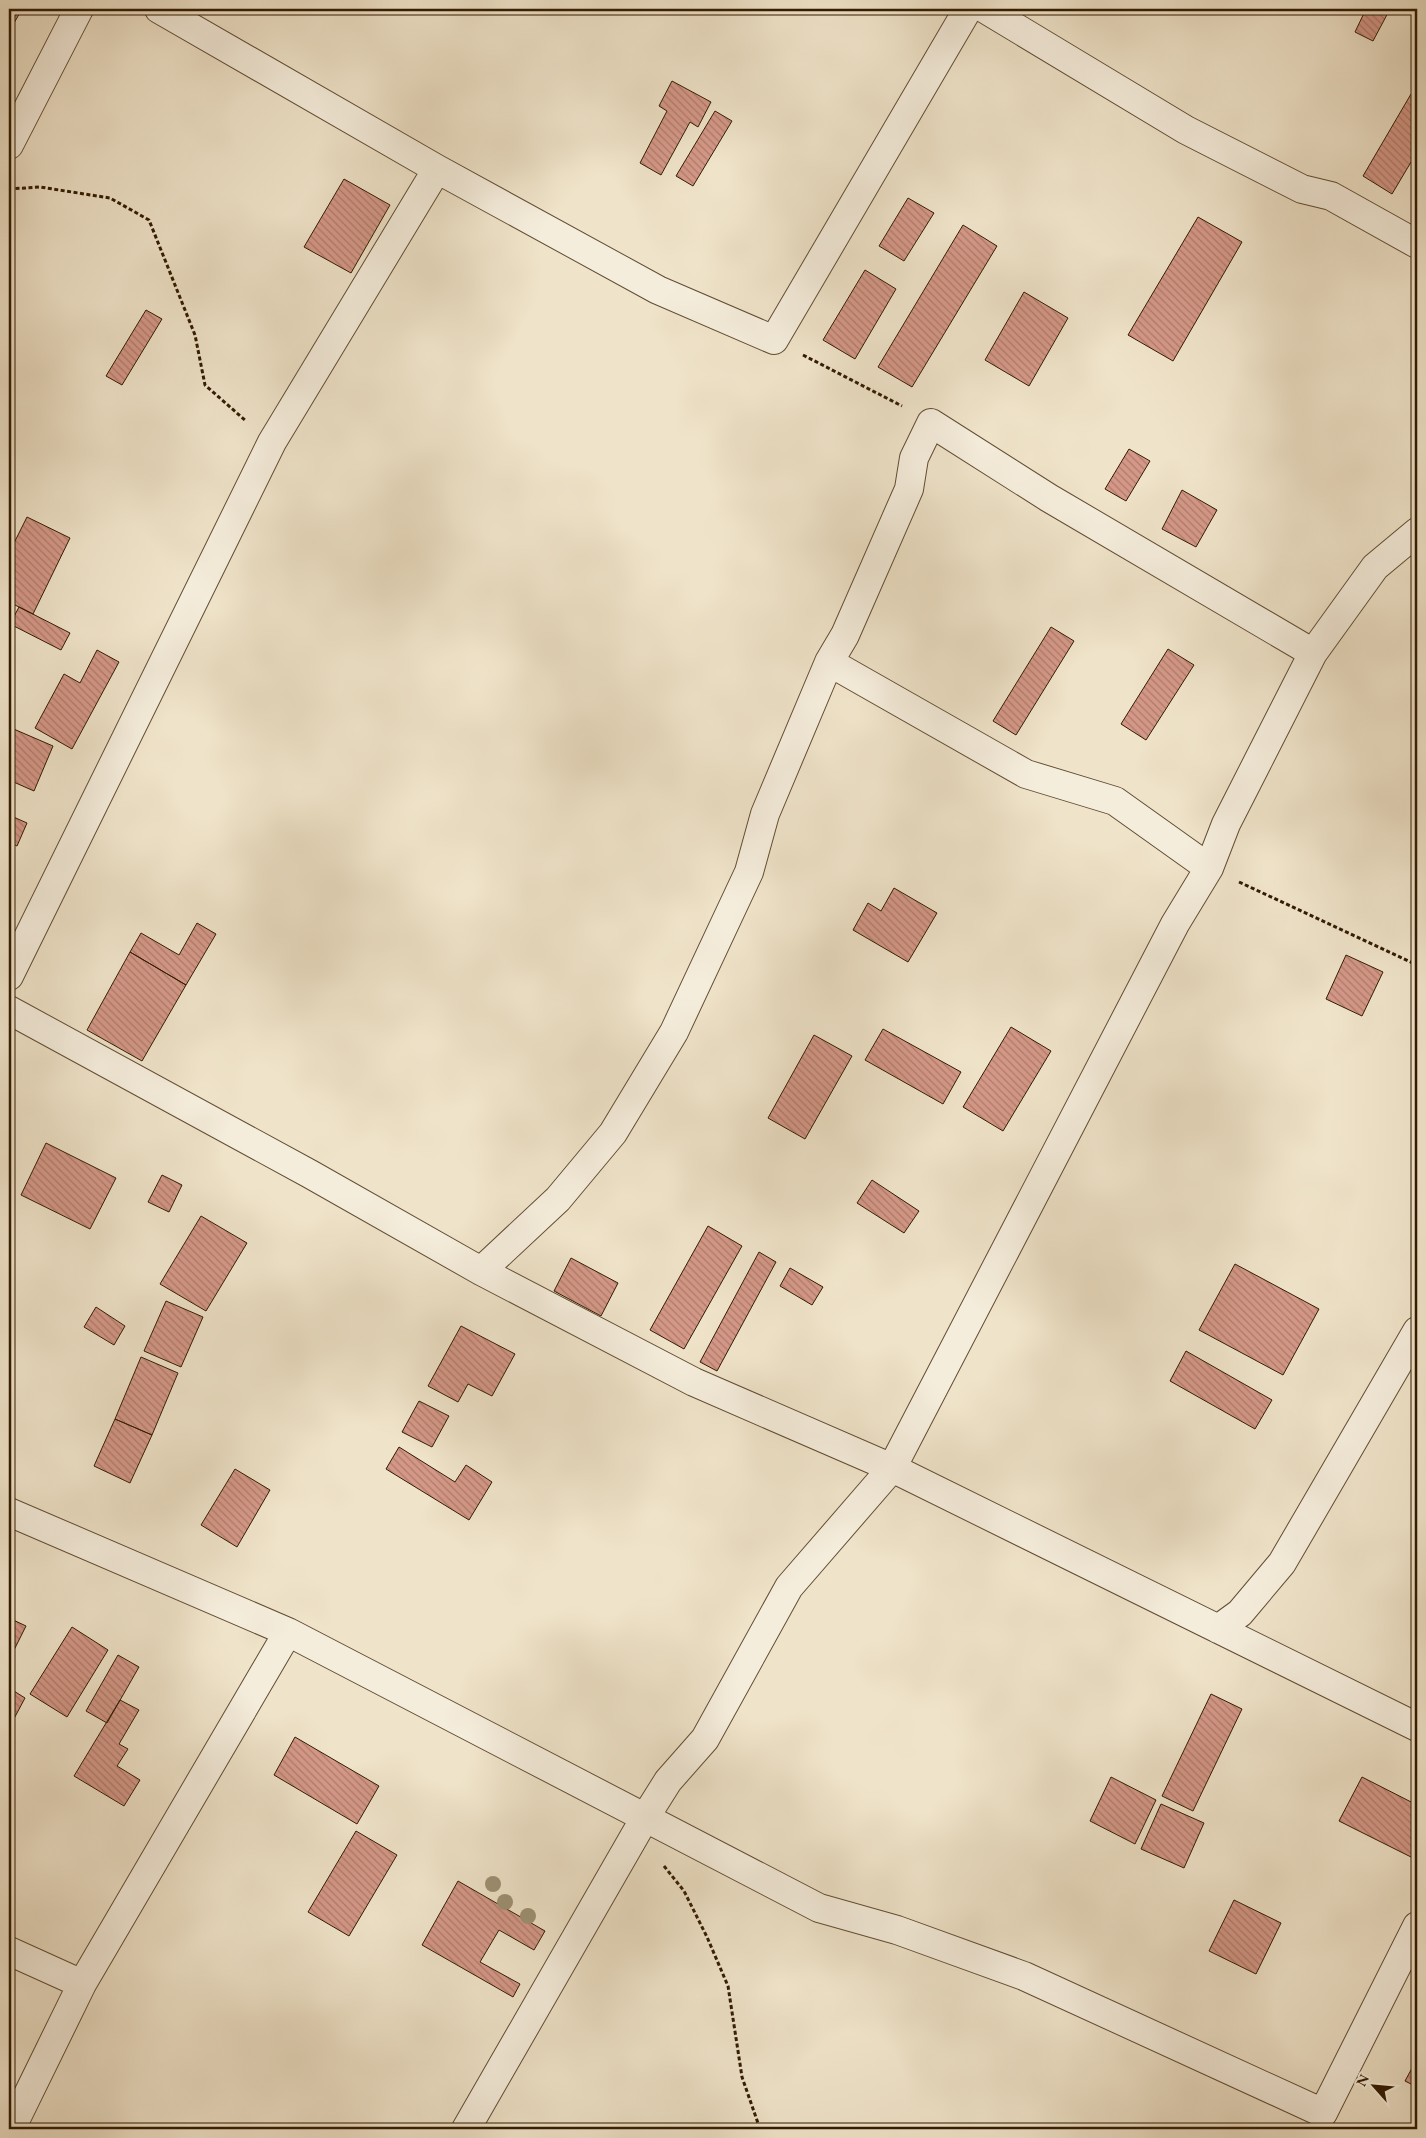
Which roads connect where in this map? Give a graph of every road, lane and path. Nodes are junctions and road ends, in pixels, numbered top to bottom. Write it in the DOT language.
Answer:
graph roads {
  1 [pos="79,9"];
  2 [pos="159,9"];
  3 [pos="968,9"];
  4 [pos="985,9"];
  5 [pos="9,145"];
  6 [pos="437,169"];
  7 [pos="9,189"];
  8 [pos="1417,244"];
  9 [pos="774,340"];
  10 [pos="931,422"];
  11 [pos="272,442"];
  12 [pos="1417,532"];
  13 [pos="1314,652"];
  14 [pos="828,662"];
  15 [pos="1209,868"];
  16 [pos="1417,965"];
  17 [pos="9,976"];
  18 [pos="9,1010"];
  19 [pos="481,1271"];
  20 [pos="1417,1331"];
  21 [pos="892,1468"];
  22 [pos="9,1512"];
  23 [pos="1218,1629"];
  24 [pos="288,1632"];
  25 [pos="1417,1727"];
  26 [pos="646,1816"];
  27 [pos="1417,1926"];
  28 [pos="9,1950"];
  29 [pos="82,1984"];
  30 [pos="11,2129"];
  31 [pos="466,2129"];
  32 [pos="760,2129"];
  1 -- 5 [label="street"];
  2 -- 6 [label="street"];
  3 -- 9 [label="street"];
  4 -- 8 [label="street"];
  6 -- 9 [label="street"];
  6 -- 11 [label="street"];
  7 -- 11 [label="path"];
  9 -- 10 [label="path"];
  10 -- 13 [label="street"];
  10 -- 14 [label="street"];
  11 -- 17 [label="street"];
  12 -- 13 [label="street"];
  13 -- 15 [label="street"];
  14 -- 15 [label="street"];
  14 -- 19 [label="street"];
  15 -- 16 [label="path"];
  15 -- 21 [label="street"];
  18 -- 19 [label="street"];
  19 -- 21 [label="street"];
  20 -- 23 [label="street"];
  21 -- 23 [label="street"];
  21 -- 26 [label="street"];
  22 -- 24 [label="street"];
  23 -- 25 [label="street"];
  24 -- 26 [label="street"];
  24 -- 29 [label="street"];
  26 -- 27 [label="street"];
  26 -- 31 [label="street"];
  26 -- 32 [label="path"];
  28 -- 29 [label="street"];
  29 -- 30 [label="street"];
}
